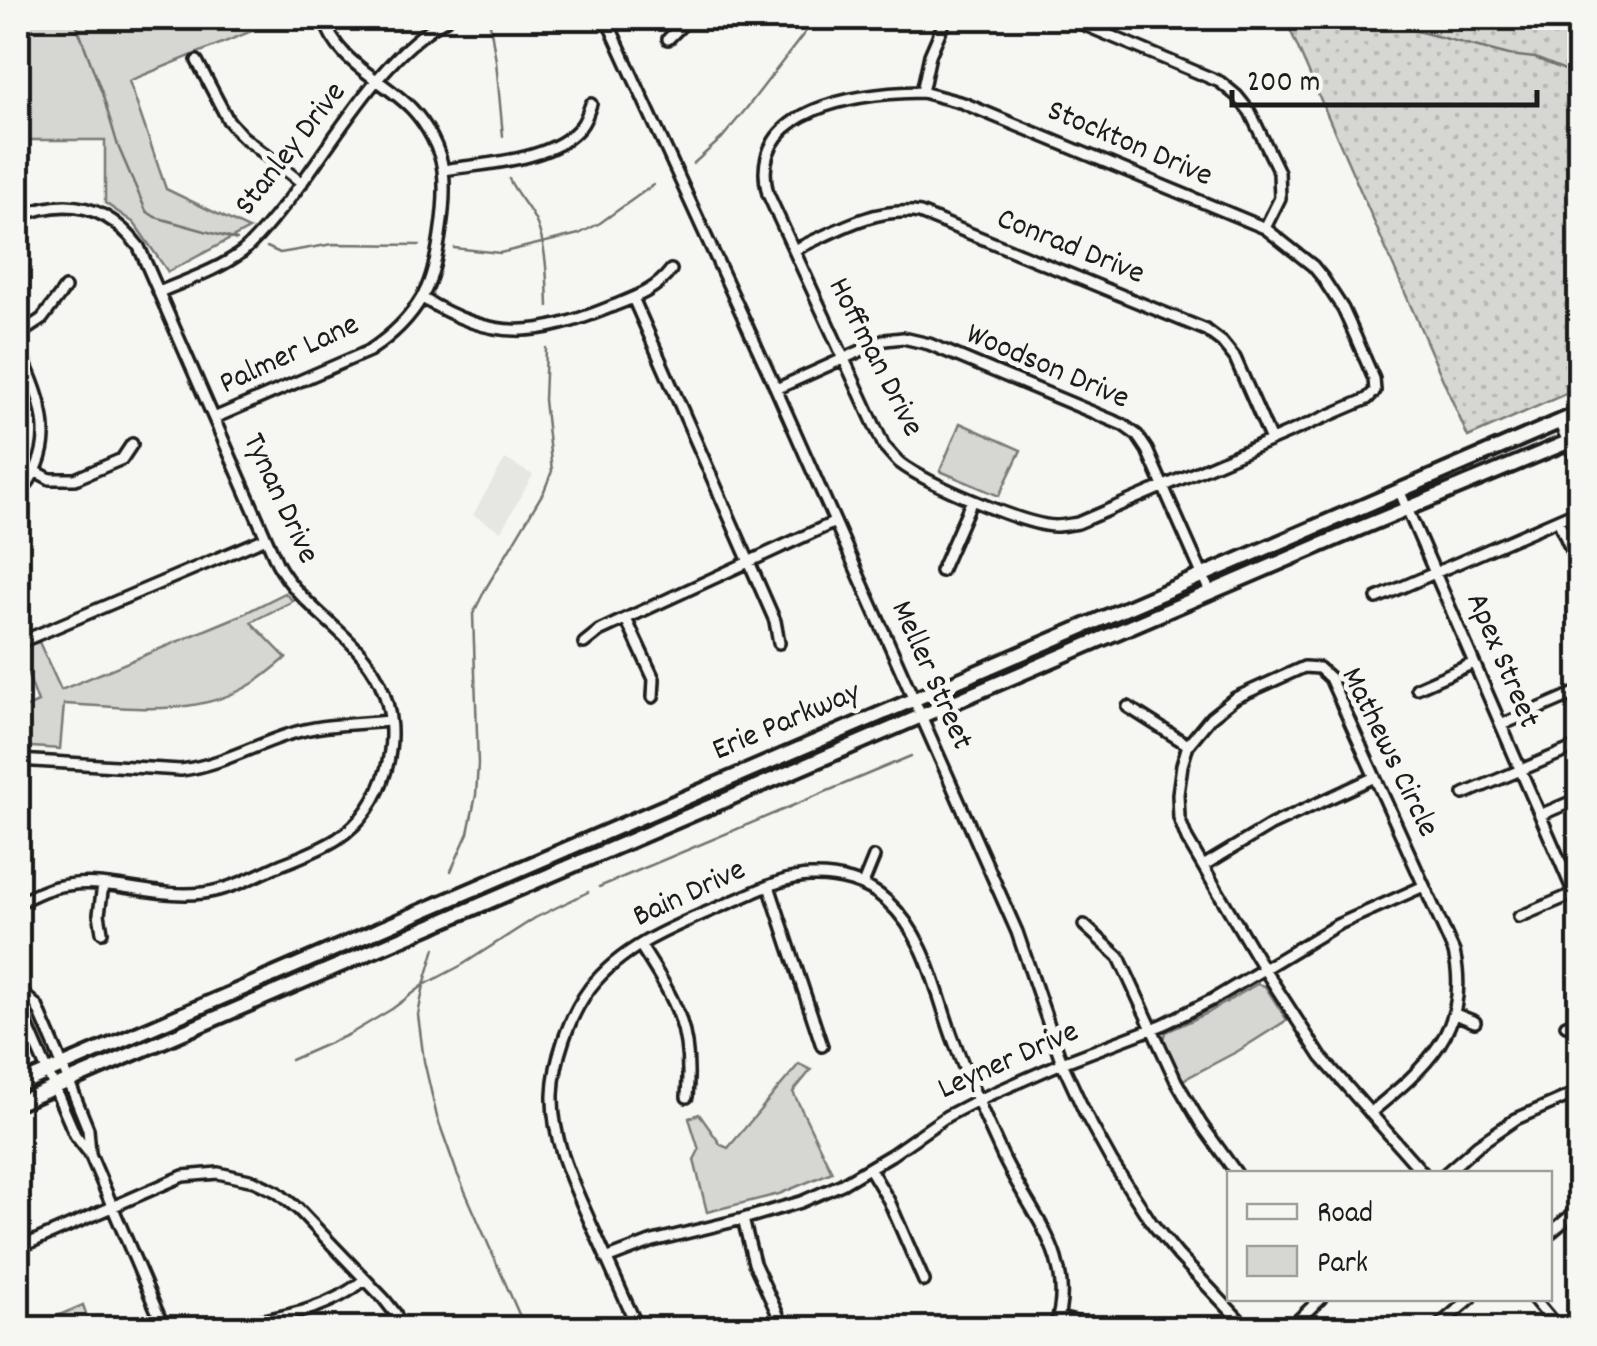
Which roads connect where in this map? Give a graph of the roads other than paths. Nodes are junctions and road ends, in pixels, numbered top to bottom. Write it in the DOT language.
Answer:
graph roads {
  1 [pos="324,18"];
  2 [pos="448,18"];
  3 [pos="606,18"];
  4 [pos="689,18"];
  5 [pos="946,18"];
  6 [pos="1068,18"];
  7 [pos="668,39"];
  8 [pos="198,61"];
  9 [pos="377,81"];
  10 [pos="922,92"];
  11 [pos="591,104"];
  12 [pos="782,131"];
  13 [pos="443,170"];
  14 [pos="302,183"];
  15 [pos="18,217"];
  16 [pos="1265,228"];
  17 [pos="794,250"];
  18 [pos="671,270"];
  19 [pos="65,288"];
  20 [pos="159,292"];
  21 [pos="422,298"];
  22 [pos="633,298"];
  23 [pos="18,335"];
  24 [pos="18,347"];
  25 [pos="842,358"];
  26 [pos="776,389"];
  27 [pos="1374,391"];
  28 [pos="1580,413"];
  29 [pos="214,418"];
  30 [pos="1558,422"];
  31 [pos="1271,440"];
  32 [pos="1573,440"];
  33 [pos="132,444"];
  34 [pos="1580,468"];
  35 [pos="35,471"];
  36 [pos="1163,486"];
  37 [pos="1399,490"];
  38 [pos="18,495"];
  39 [pos="972,500"];
  40 [pos="1407,508"];
  41 [pos="1580,510"];
  42 [pos="1558,520"];
  43 [pos="835,522"];
  44 [pos="266,538"];
  45 [pos="749,562"];
  46 [pos="1580,570"];
  47 [pos="940,571"];
  48 [pos="1435,572"];
  49 [pos="1202,575"];
  50 [pos="1210,592"];
  51 [pos="1376,598"];
  52 [pos="626,620"];
  53 [pos="18,643"];
  54 [pos="584,643"];
  55 [pos="778,643"];
  56 [pos="1474,663"];
  57 [pos="1417,688"];
  58 [pos="1580,692"];
  59 [pos="652,697"];
  60 [pos="912,699"];
  61 [pos="1128,707"];
  62 [pos="920,716"];
  63 [pos="390,721"];
  64 [pos="1501,725"];
  65 [pos="1188,745"];
  66 [pos="1580,745"];
  67 [pos="18,760"];
  68 [pos="1521,770"];
  69 [pos="1375,777"];
  70 [pos="1464,794"];
  71 [pos="1580,798"];
  72 [pos="1540,816"];
  73 [pos="874,857"];
  74 [pos="1204,866"];
  75 [pos="864,884"];
  76 [pos="104,885"];
  77 [pos="769,886"];
  78 [pos="1424,886"];
  79 [pos="1577,892"];
  80 [pos="18,903"];
  81 [pos="1580,907"];
  82 [pos="1520,917"];
  83 [pos="1084,925"];
  84 [pos="102,932"];
  85 [pos="640,945"];
  86 [pos="1264,968"];
  87 [pos="20,988"];
  88 [pos="1455,1014"];
  89 [pos="1580,1020"];
  90 [pos="1474,1022"];
  91 [pos="1566,1025"];
  92 [pos="1152,1029"];
  93 [pos="822,1046"];
  94 [pos="1062,1064"];
  95 [pos="62,1065"];
  96 [pos="48,1071"];
  97 [pos="18,1084"];
  98 [pos="62,1084"];
  99 [pos="1580,1091"];
  100 [pos="687,1097"];
  101 [pos="978,1100"];
  102 [pos="18,1104"];
  103 [pos="1370,1113"];
  104 [pos="870,1169"];
  105 [pos="1235,1171"];
  106 [pos="1421,1171"];
  107 [pos="1448,1171"];
  108 [pos="113,1206"];
  109 [pos="1580,1208"];
  110 [pos="743,1219"];
  111 [pos="1552,1230"];
  112 [pos="18,1248"];
  113 [pos="606,1259"];
  114 [pos="366,1279"];
  115 [pos="924,1281"];
  116 [pos="1317,1301"];
  117 [pos="1468,1301"];
  118 [pos="1536,1301"];
  119 [pos="1057,1323"];
  120 [pos="164,1328"];
  121 [pos="222,1328"];
  122 [pos="401,1328"];
  123 [pos="638,1328"];
  124 [pos="784,1328"];
  125 [pos="1102,1328"];
  126 [pos="1247,1328"];
  127 [pos="1290,1328"];
  128 [pos="1436,1328"];
  129 [pos="1558,1328"];
  1 -- 9 [label="street, Palmer Lane"];
  2 -- 9 [label="street, Stanley Drive"];
  3 -- 26 [label="street, Meller Street"];
  4 -- 7 [label="street"];
  5 -- 10 [label="street"];
  6 -- 16 [label="street"];
  8 -- 14 [label="street"];
  9 -- 13 [label="street, Palmer Lane"];
  9 -- 14 [label="street, Stanley Drive"];
  10 -- 12 [label="street, Stockton Drive"];
  10 -- 16 [label="street, Stockton Drive"];
  11 -- 13 [label="street"];
  12 -- 17 [label="street, Hoffman Drive"];
  13 -- 21 [label="street, Palmer Lane"];
  14 -- 20 [label="street, Stanley Drive"];
  15 -- 20 [label="street, Tynan Drive"];
  16 -- 27 [label="street, Stockton Drive"];
  17 -- 25 [label="street, Hoffman Drive"];
  17 -- 31 [label="street, Conrad Drive"];
  18 -- 22 [label="street"];
  19 -- 23 [label="street"];
  20 -- 29 [label="street, Tynan Drive"];
  21 -- 22 [label="street"];
  21 -- 29 [label="street, Palmer Lane"];
  22 -- 45 [label="street"];
  24 -- 35 [label="street"];
  25 -- 26 [label="street, Woodson Drive"];
  25 -- 36 [label="street, Woodson Drive"];
  25 -- 39 [label="street, Hoffman Drive"];
  26 -- 43 [label="street, Meller Street"];
  27 -- 31 [label="street, Hoffman Drive"];
  28 -- 30 [label="main road, Erie Parkway"];
  29 -- 44 [label="street, Tynan Drive"];
  30 -- 32 [label="street"];
  30 -- 37 [label="main road, Erie Parkway"];
  31 -- 36 [label="street, Hoffman Drive"];
  32 -- 34 [label="street"];
  32 -- 40 [label="main road, Erie Parkway"];
  33 -- 35 [label="street"];
  35 -- 38 [label="street"];
  36 -- 39 [label="street, Hoffman Drive"];
  36 -- 49 [label="street, Woodson Drive"];
  37 -- 40 [label="street, Apex Street"];
  37 -- 49 [label="main road, Erie Parkway"];
  39 -- 47 [label="street"];
  40 -- 48 [label="street, Apex Street"];
  40 -- 50 [label="main road, Erie Parkway"];
  41 -- 42 [label="street"];
  42 -- 46 [label="street"];
  42 -- 48 [label="street"];
  43 -- 45 [label="street"];
  43 -- 60 [label="street, Meller Street"];
  44 -- 53 [label="street"];
  44 -- 63 [label="street, Tynan Drive"];
  45 -- 52 [label="street"];
  45 -- 55 [label="street"];
  48 -- 51 [label="street"];
  48 -- 56 [label="street, Apex Street"];
  49 -- 50 [label="street, Woodson Drive"];
  49 -- 60 [label="main road, Erie Parkway"];
  50 -- 62 [label="main road, Erie Parkway"];
  52 -- 54 [label="street"];
  52 -- 59 [label="street"];
  56 -- 57 [label="street"];
  56 -- 64 [label="street, Apex Street"];
  58 -- 64 [label="street"];
  60 -- 62 [label="street, Meller Street"];
  60 -- 95 [label="main road, Erie Parkway"];
  61 -- 65 [label="street"];
  62 -- 94 [label="street, Meller Street"];
  62 -- 98 [label="main road, Erie Parkway"];
  63 -- 67 [label="street"];
  63 -- 76 [label="street, Tynan Drive"];
  64 -- 68 [label="street, Apex Street"];
  65 -- 69 [label="street, Mathews Circle"];
  65 -- 74 [label="street"];
  66 -- 68 [label="street"];
  68 -- 70 [label="street"];
  68 -- 72 [label="street, Apex Street"];
  69 -- 74 [label="street"];
  69 -- 78 [label="street, Mathews Circle"];
  71 -- 72 [label="street"];
  72 -- 79 [label="street, Apex Street"];
  73 -- 75 [label="street"];
  74 -- 86 [label="street"];
  75 -- 77 [label="street, Bain Drive"];
  75 -- 101 [label="street"];
  76 -- 80 [label="street, Tynan Drive"];
  76 -- 84 [label="street"];
  77 -- 85 [label="street, Bain Drive"];
  77 -- 93 [label="street"];
  78 -- 86 [label="street, Leyner Drive"];
  78 -- 88 [label="street, Mathews Circle"];
  79 -- 81 [label="street, Apex Street"];
  79 -- 82 [label="street"];
  83 -- 92 [label="street"];
  85 -- 100 [label="street"];
  85 -- 113 [label="street, Bain Drive"];
  86 -- 92 [label="street, Leyner Drive"];
  86 -- 103 [label="street"];
  87 -- 95 [label="street"];
  87 -- 96 [label="street"];
  88 -- 90 [label="street"];
  88 -- 103 [label="street, Mathews Circle"];
  89 -- 91 [label="street"];
  92 -- 94 [label="street, Leyner Drive"];
  92 -- 105 [label="street"];
  94 -- 101 [label="street, Leyner Drive"];
  94 -- 126 [label="street, Meller Street"];
  95 -- 96 [label="main road, Erie Parkway"];
  95 -- 98 [label="street"];
  96 -- 97 [label="main road, Erie Parkway"];
  96 -- 98 [label="street"];
  98 -- 102 [label="main road, Erie Parkway"];
  98 -- 108 [label="street"];
  99 -- 107 [label="street"];
  101 -- 104 [label="street, Leyner Drive"];
  101 -- 119 [label="street"];
  103 -- 106 [label="street"];
  104 -- 110 [label="street, Leyner Drive"];
  104 -- 115 [label="street"];
  108 -- 112 [label="street"];
  108 -- 114 [label="street"];
  108 -- 120 [label="street"];
  109 -- 111 [label="street"];
  110 -- 113 [label="street, Leyner Drive"];
  110 -- 124 [label="street"];
  113 -- 123 [label="street, Bain Drive"];
  114 -- 121 [label="street"];
  114 -- 122 [label="street"];
  116 -- 127 [label="street"];
  117 -- 128 [label="street"];
  118 -- 129 [label="street"];
  119 -- 125 [label="street"];
}
